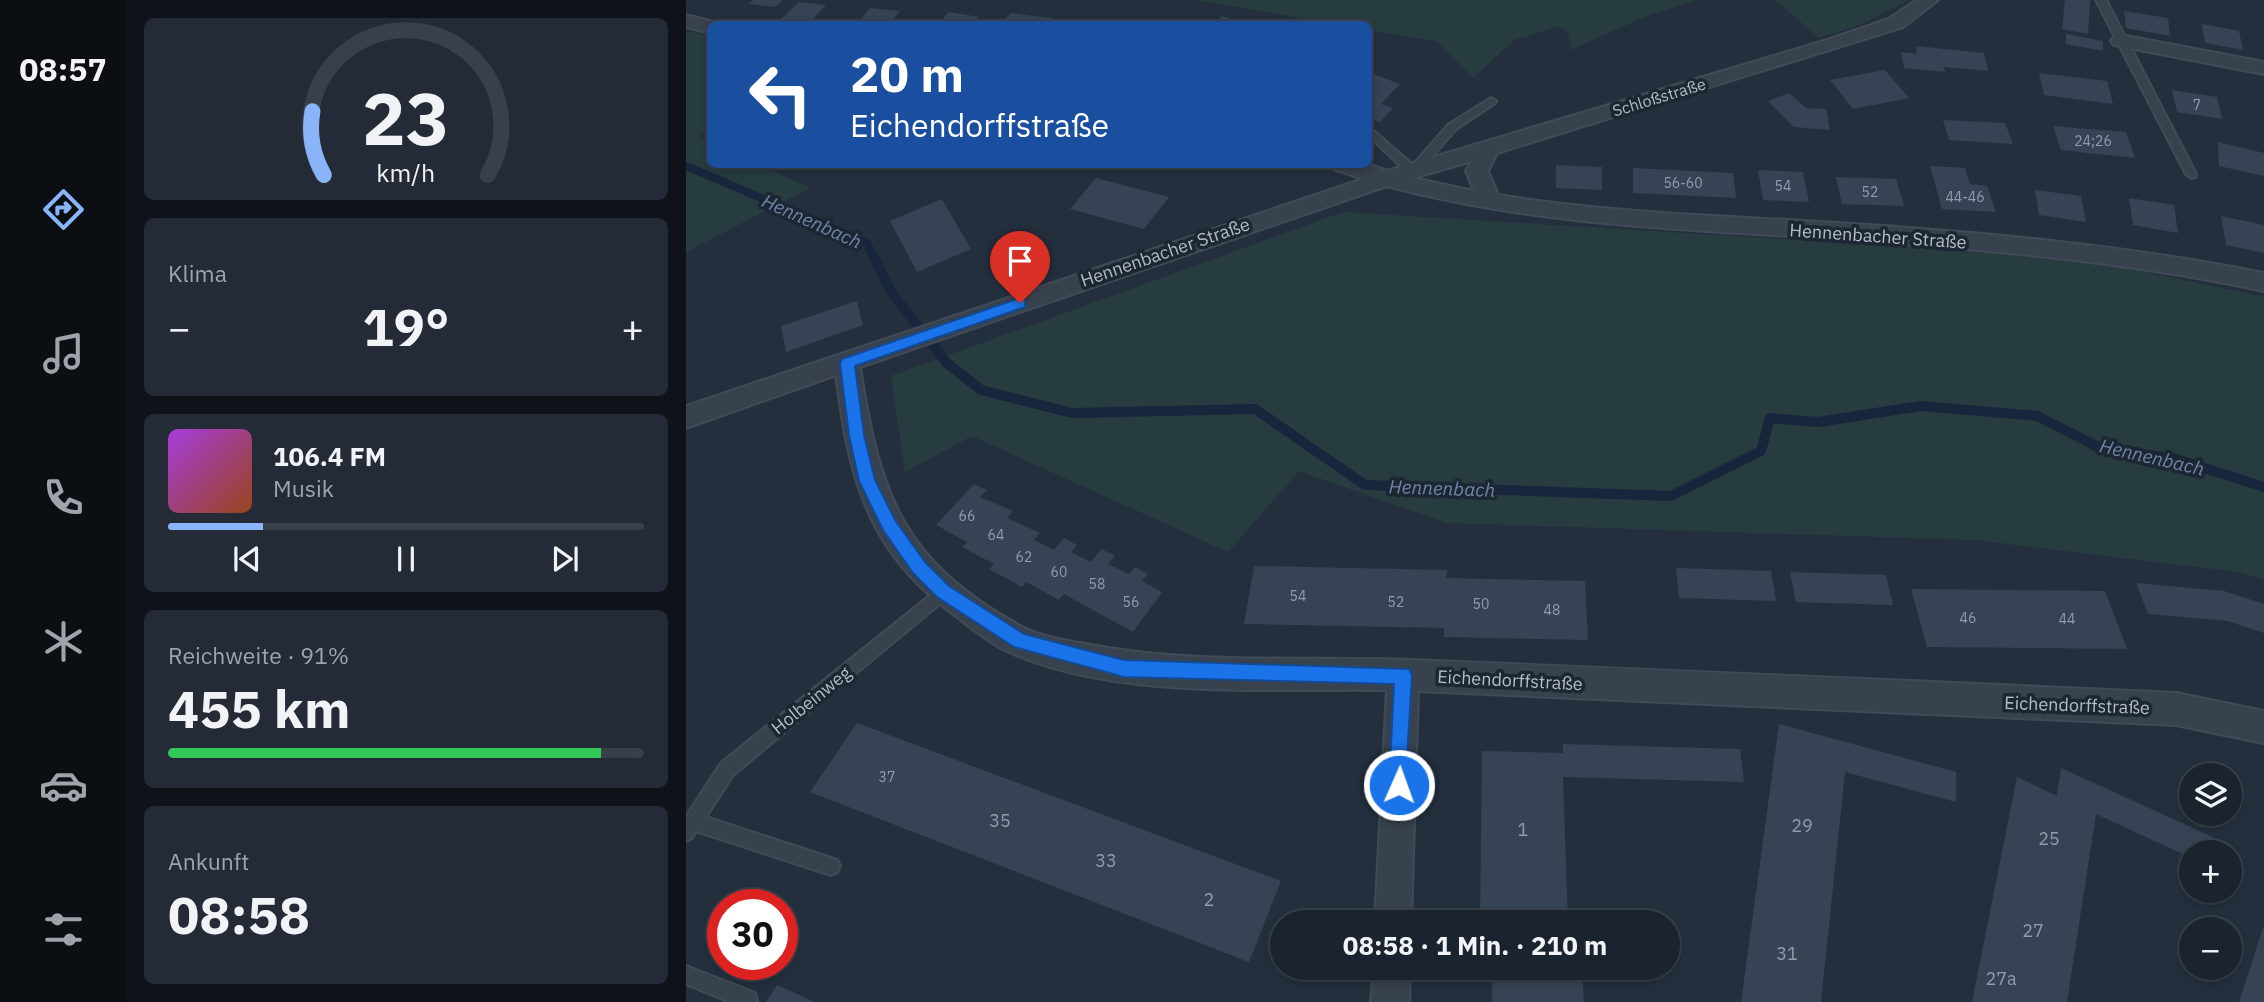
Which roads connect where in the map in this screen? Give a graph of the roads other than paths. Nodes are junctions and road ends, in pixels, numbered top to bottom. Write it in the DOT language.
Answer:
graph roads {
  1 [pos="1929,0"];
  2 [pos="2101,0"];
  3 [pos="686,21"];
  4 [pos="707,26"];
  5 [pos="2121,41"];
  6 [pos="2264,68"];
  7 [pos="1491,101"];
  8 [pos="1372,133"];
  9 [pos="1489,148"];
  10 [pos="1352,168"];
  11 [pos="1413,171"];
  12 [pos="2191,174"];
  13 [pos="1383,180"];
  14 [pos="1490,202"];
  15 [pos="2264,282"];
  16 [pos="848,363"];
  17 [pos="686,417"];
  18 [pos="943,592"];
  19 [pos="1403,675"];
  20 [pos="2264,727"];
  21 [pos="690,827"];
  22 [pos="831,866"];
  23 [pos="1393,910"];
  24 [pos="686,975"];
  25 [pos="1391,980"];
  26 [pos="748,1000"];
  27 [pos="1390,1002"];
  1 -- 9 [label="street, Schloßstraße"];
  2 -- 5 [label="lane"];
  3 -- 4 [label="street"];
  5 -- 6 [label="street"];
  5 -- 12 [label="lane"];
  7 -- 11 [label="lane"];
  8 -- 11 [label="lane"];
  9 -- 11 [label="street, Schloßstraße"];
  9 -- 14 [label="street"];
  10 -- 13 [label="street"];
  11 -- 13 [label="street, Schloßstraße"];
  13 -- 14 [label="street, Hennenbacher Straße"];
  13 -- 16 [label="street, Hennenbacher Straße"];
  14 -- 15 [label="street, Hennenbacher Straße"];
  16 -- 17 [label="street, Hennenbacher Straße"];
  16 -- 18 [label="street, Eichendorffstraße"];
  18 -- 19 [label="street, Eichendorffstraße"];
  18 -- 21 [label="lane, Holbeinweg"];
  19 -- 20 [label="street, Eichendorffstraße"];
  19 -- 23 [label="street"];
  21 -- 22 [label="lane, Holbeinweg"];
  24 -- 26 [label="lane"];
  25 -- 27 [label="street"];
}
